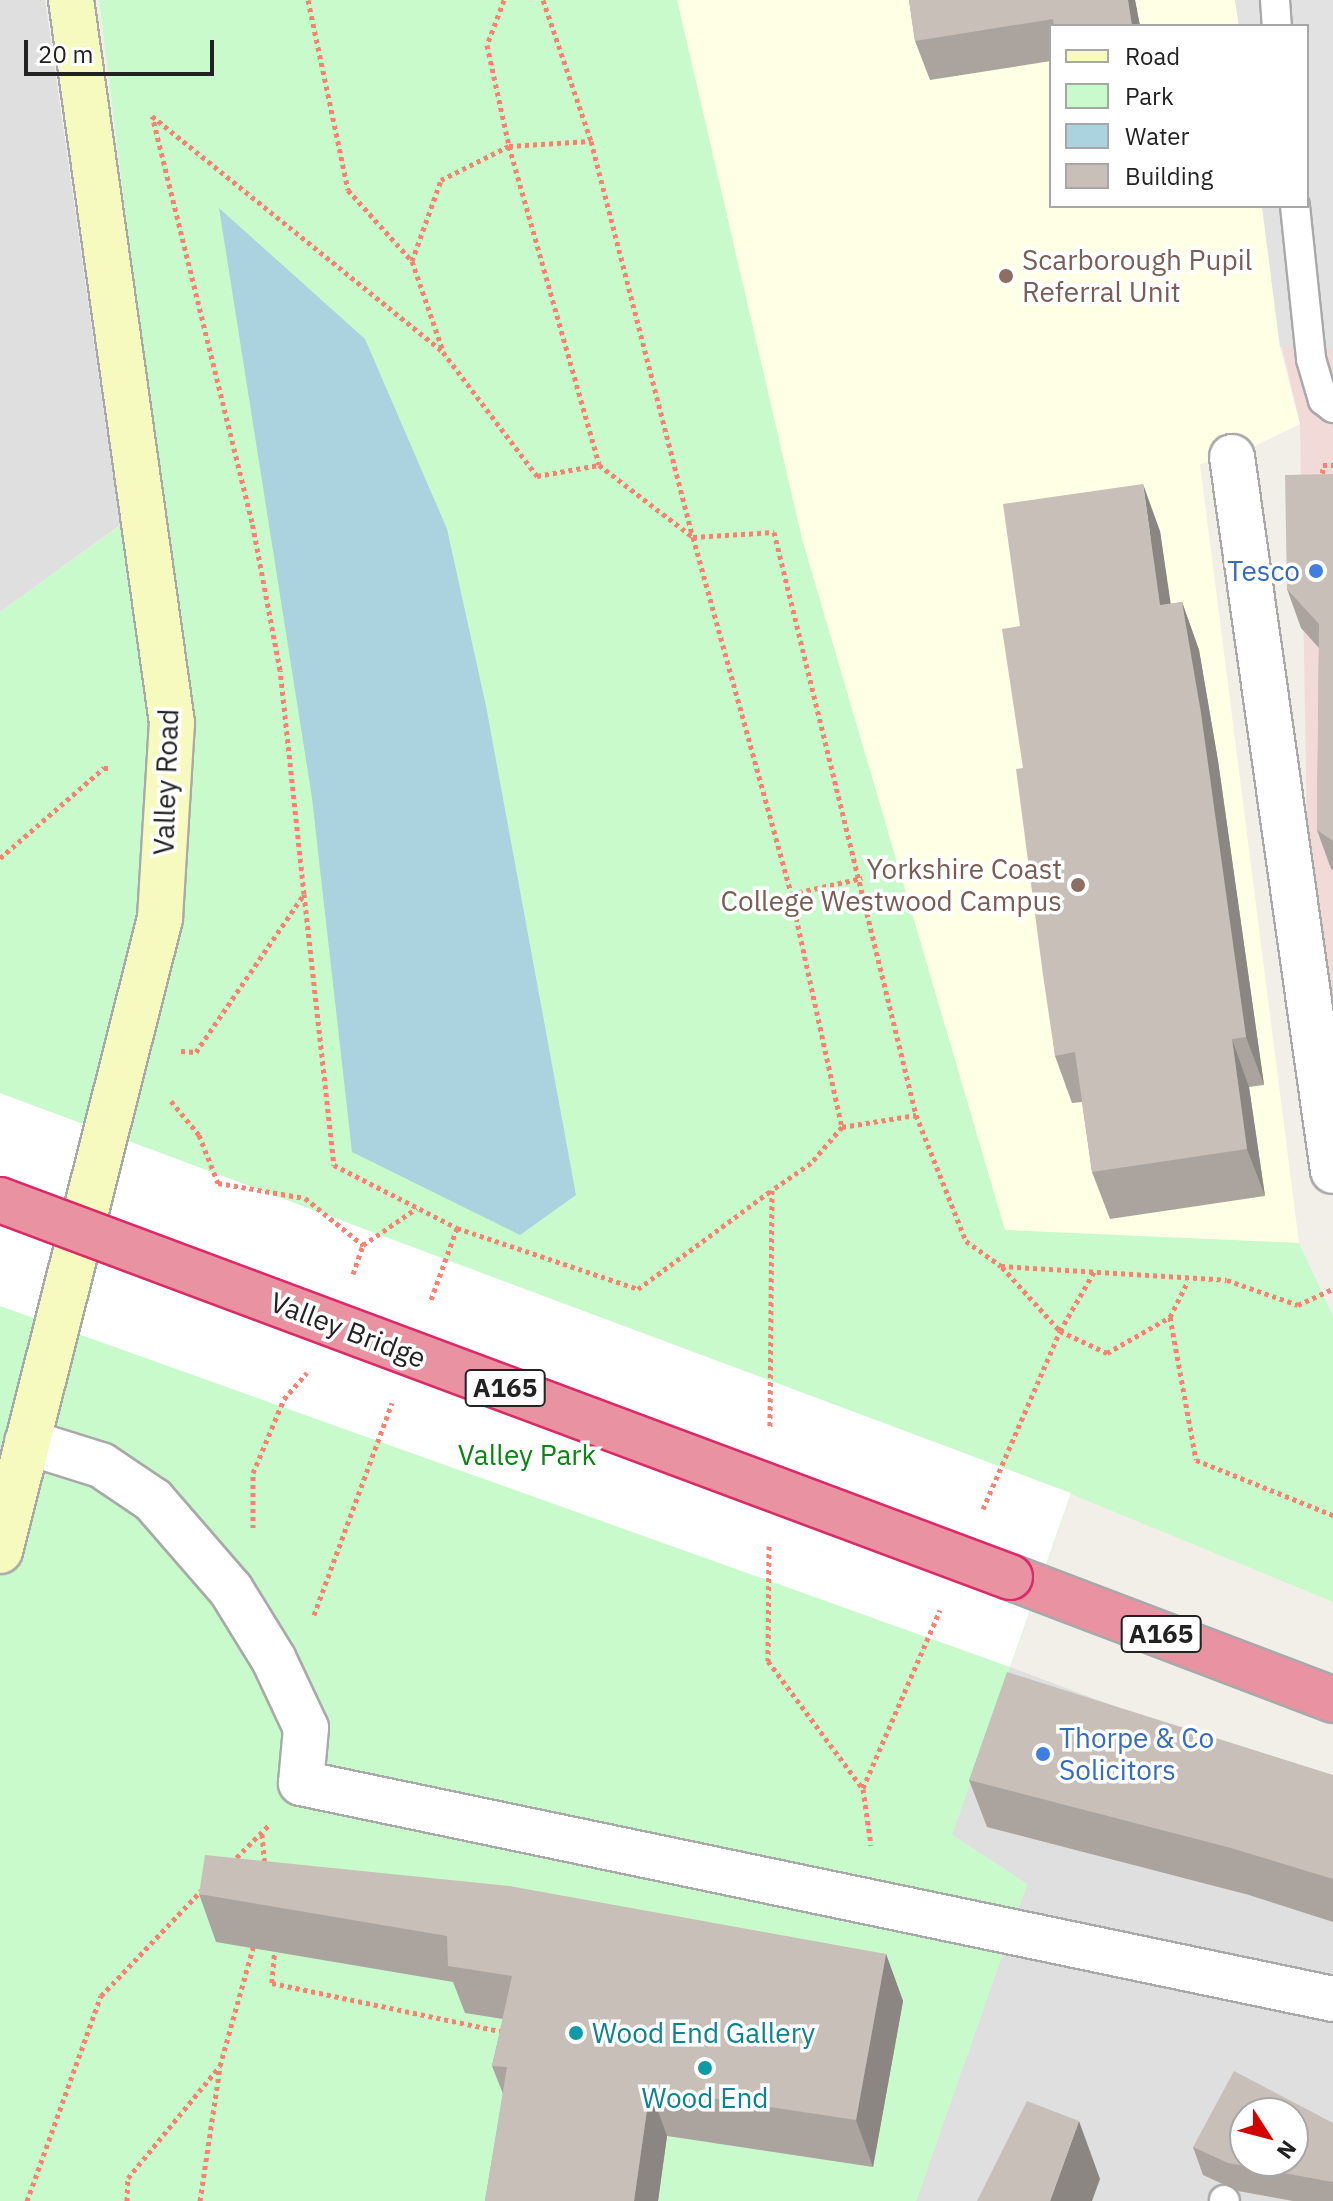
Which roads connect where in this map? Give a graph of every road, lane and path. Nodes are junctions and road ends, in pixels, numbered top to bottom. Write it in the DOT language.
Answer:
graph roads {
  1 [pos="71,0"];
  2 [pos="308,0"];
  3 [pos="504,0"];
  4 [pos="543,0"];
  5 [pos="1275,0"];
  6 [pos="1277,24"];
  7 [pos="591,141"];
  8 [pos="509,146"];
  9 [pos="1295,208"];
  10 [pos="412,261"];
  11 [pos="443,352"];
  12 [pos="1333,408"];
  13 [pos="1232,457"];
  14 [pos="599,465"];
  15 [pos="1333,465"];
  16 [pos="1321,490"];
  17 [pos="693,537"];
  18 [pos="104,768"];
  19 [pos="0,858"];
  20 [pos="862,878"];
  21 [pos="304,894"];
  22 [pos="791,894"];
  23 [pos="127,1048"];
  24 [pos="916,1115"];
  25 [pos="842,1127"];
  26 [pos="1333,1171"];
  27 [pos="772,1190"];
  28 [pos="0,1200"];
  29 [pos="417,1208"];
  30 [pos="363,1245"];
  31 [pos="1001,1266"];
  32 [pos="1188,1281"];
  33 [pos="348,1286"];
  34 [pos="1333,1289"];
  35 [pos="430,1302"];
  36 [pos="1170,1317"];
  37 [pos="314,1365"];
  38 [pos="397,1391"];
  39 [pos="27,1442"];
  40 [pos="1333,1515"];
  41 [pos="253,1537"];
  42 [pos="0,1551"];
  43 [pos="287,1688"];
  44 [pos="1333,1700"];
  45 [pos="301,1783"];
  46 [pos="262,1834"];
  47 [pos="228,1865"];
  48 [pos="266,1880"];
  49 [pos="206,1886"];
  50 [pos="259,1928"];
  51 [pos="276,1931"];
  52 [pos="1333,1999"];
  53 [pos="513,2034"];
  54 [pos="220,2066"];
  55 [pos="27,2201"];
  56 [pos="127,2201"];
  57 [pos="200,2201"];
  1 -- 23 [label="street, Valley Road"];
  2 -- 10 [label="path"];
  3 -- 8 [label="path"];
  4 -- 7 [label="path"];
  5 -- 6 [label="lane"];
  7 -- 8 [label="path"];
  7 -- 17 [label="path"];
  8 -- 10 [label="path"];
  8 -- 14 [label="path"];
  9 -- 12 [label="lane"];
  10 -- 11 [label="path"];
  11 -- 14 [label="path"];
  11 -- 21 [label="path"];
  13 -- 26 [label="street"];
  14 -- 17 [label="path"];
  15 -- 16 [label="path"];
  17 -- 20 [label="path"];
  17 -- 22 [label="path"];
  18 -- 19 [label="path"];
  20 -- 22 [label="path"];
  20 -- 24 [label="path"];
  21 -- 23 [label="path"];
  21 -- 29 [label="path"];
  22 -- 25 [label="path"];
  23 -- 30 [label="path"];
  23 -- 39 [label="street, Valley Road"];
  24 -- 25 [label="path"];
  24 -- 31 [label="path"];
  25 -- 27 [label="path"];
  28 -- 44 [label="highway, Valley Bridge / A165, bridge"];
  29 -- 30 [label="path"];
  29 -- 35 [label="path"];
  30 -- 33 [label="path"];
  31 -- 32 [label="path"];
  31 -- 36 [label="path"];
  32 -- 34 [label="path"];
  32 -- 36 [label="path"];
  36 -- 40 [label="path"];
  37 -- 41 [label="path"];
  38 -- 43 [label="path"];
  39 -- 42 [label="street, Valley Road"];
  39 -- 43 [label="street"];
  43 -- 45 [label="street"];
  45 -- 46 [label="path"];
  45 -- 52 [label="street"];
  46 -- 47 [label="path"];
  46 -- 48 [label="path"];
  49 -- 55 [label="path"];
  50 -- 54 [label="path"];
  51 -- 53 [label="path"];
  54 -- 56 [label="path"];
  54 -- 57 [label="path"];
}
